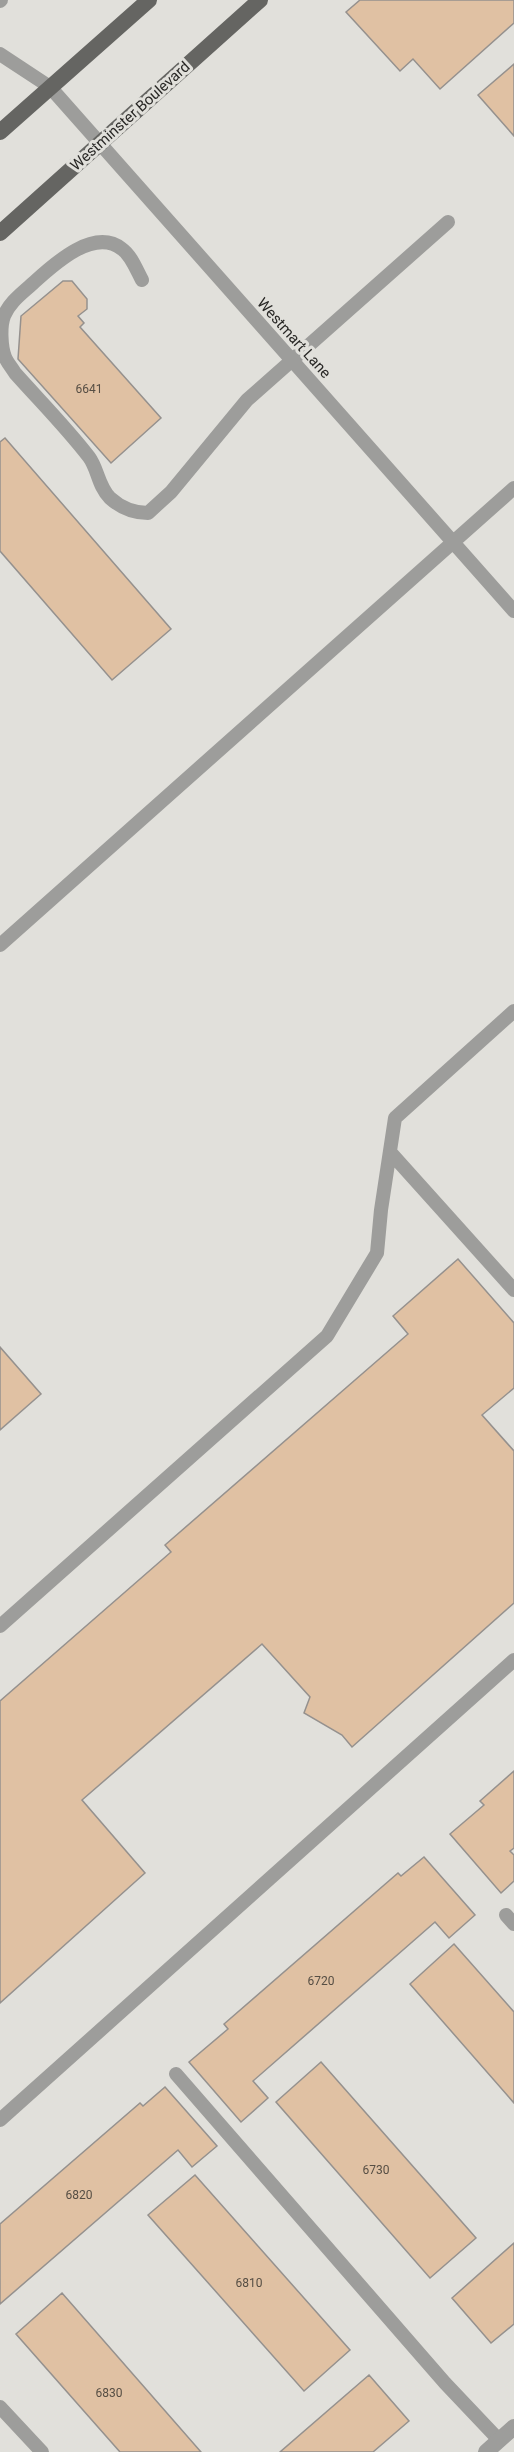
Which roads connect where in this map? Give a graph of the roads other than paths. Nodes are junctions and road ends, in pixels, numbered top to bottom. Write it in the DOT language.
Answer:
graph roads {
  1 [pos="149,0"];
  2 [pos="260,0"];
  3 [pos="0,54"];
  4 [pos="50,87"];
  5 [pos="0,132"];
  6 [pos="100,143"];
  7 [pos="448,222"];
  8 [pos="0,233"];
  9 [pos="142,280"];
  10 [pos="292,361"];
  11 [pos="514,488"];
  12 [pos="453,542"];
  13 [pos="514,611"];
  14 [pos="0,945"];
  15 [pos="514,1011"];
  16 [pos="390,1152"];
  17 [pos="514,1290"];
  18 [pos="0,1626"];
  19 [pos="514,1660"];
  20 [pos="176,2074"];
  21 [pos="0,2120"];
  22 [pos="0,2407"];
  23 [pos="514,2427"];
  24 [pos="499,2440"];
  25 [pos="42,2452"];
  26 [pos="486,2452"];
  1 -- 4 [label="main road"];
  2 -- 6 [label="main road, Westminster Boulevard"];
  3 -- 4 [label="lane, Westmart Lane"];
  4 -- 5 [label="main road"];
  4 -- 6 [label="lane, Westmart Lane"];
  6 -- 8 [label="main road, Westminster Boulevard"];
  6 -- 10 [label="lane, Westmart Lane"];
  7 -- 10 [label="lane"];
  9 -- 10 [label="lane"];
  10 -- 12 [label="lane, Westmart Lane"];
  11 -- 12 [label="lane"];
  12 -- 13 [label="lane, Westmart Lane"];
  12 -- 14 [label="lane"];
  15 -- 16 [label="lane"];
  16 -- 17 [label="lane"];
  16 -- 18 [label="lane"];
  19 -- 21 [label="lane"];
  20 -- 24 [label="lane"];
  22 -- 25 [label="lane"];
  23 -- 24 [label="street"];
  24 -- 26 [label="street"];
}
